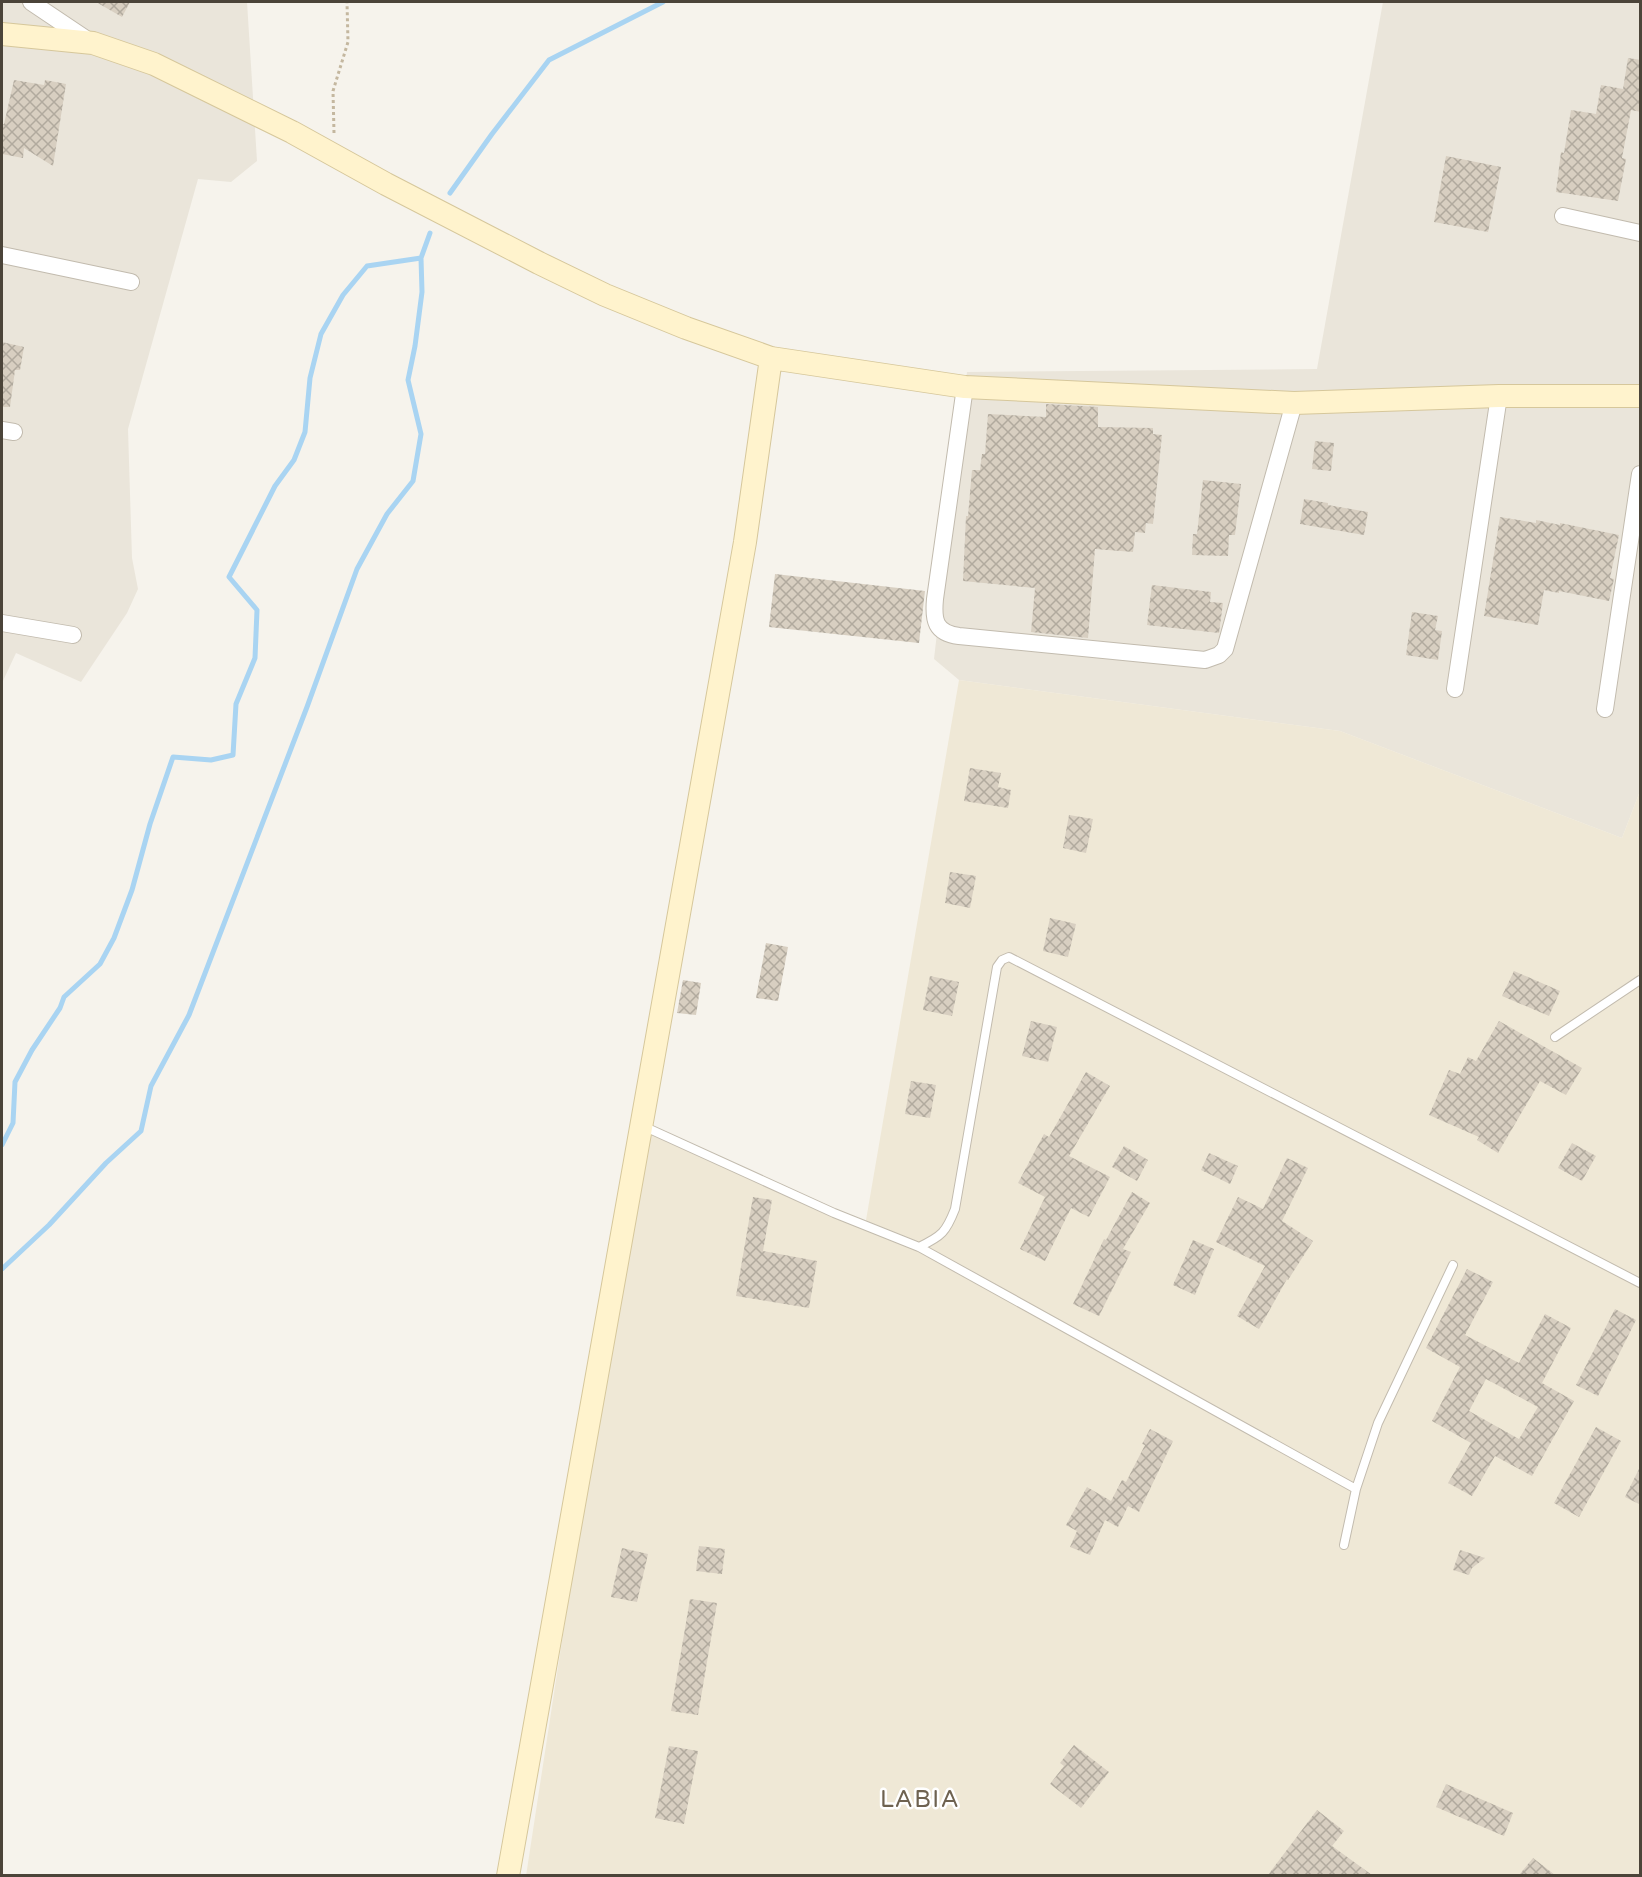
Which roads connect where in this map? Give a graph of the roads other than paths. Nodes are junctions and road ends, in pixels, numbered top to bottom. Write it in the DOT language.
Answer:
graph roads {
  1 [pos="31,2"];
  2 [pos="2,34"];
  3 [pos="93,43"];
  4 [pos="1563,216"];
  5 [pos="1641,233"];
  6 [pos="2,255"];
  7 [pos="131,282"];
  8 [pos="771,358"];
  9 [pos="965,387"];
  10 [pos="1499,396"];
  11 [pos="1641,396"];
  12 [pos="1294,403"];
  13 [pos="1641,474"];
  14 [pos="2,623"];
  15 [pos="73,635"];
  16 [pos="1455,689"];
  17 [pos="1605,709"];
  18 [pos="1641,980"];
  19 [pos="1555,1037"];
  20 [pos="641,1125"];
  21 [pos="920,1247"];
  22 [pos="1453,1265"];
  23 [pos="1641,1283"];
  24 [pos="1356,1489"];
  25 [pos="1344,1545"];
  26 [pos="508,1875"];
  1 -- 3 [label="street"];
  2 -- 3 [label="street"];
  3 -- 8 [label="street"];
  4 -- 5 [label="street"];
  6 -- 7 [label="street"];
  8 -- 9 [label="street"];
  8 -- 20 [label="street"];
  9 -- 12 [label="street"];
  9 -- 12 [label="street"];
  10 -- 11 [label="street"];
  10 -- 12 [label="street"];
  10 -- 16 [label="street"];
  13 -- 17 [label="street"];
  14 -- 15 [label="street"];
  18 -- 19 [label="lane"];
  20 -- 21 [label="lane"];
  20 -- 26 [label="street"];
  21 -- 23 [label="lane"];
  21 -- 24 [label="lane"];
  22 -- 24 [label="lane"];
  24 -- 25 [label="lane"];
}
